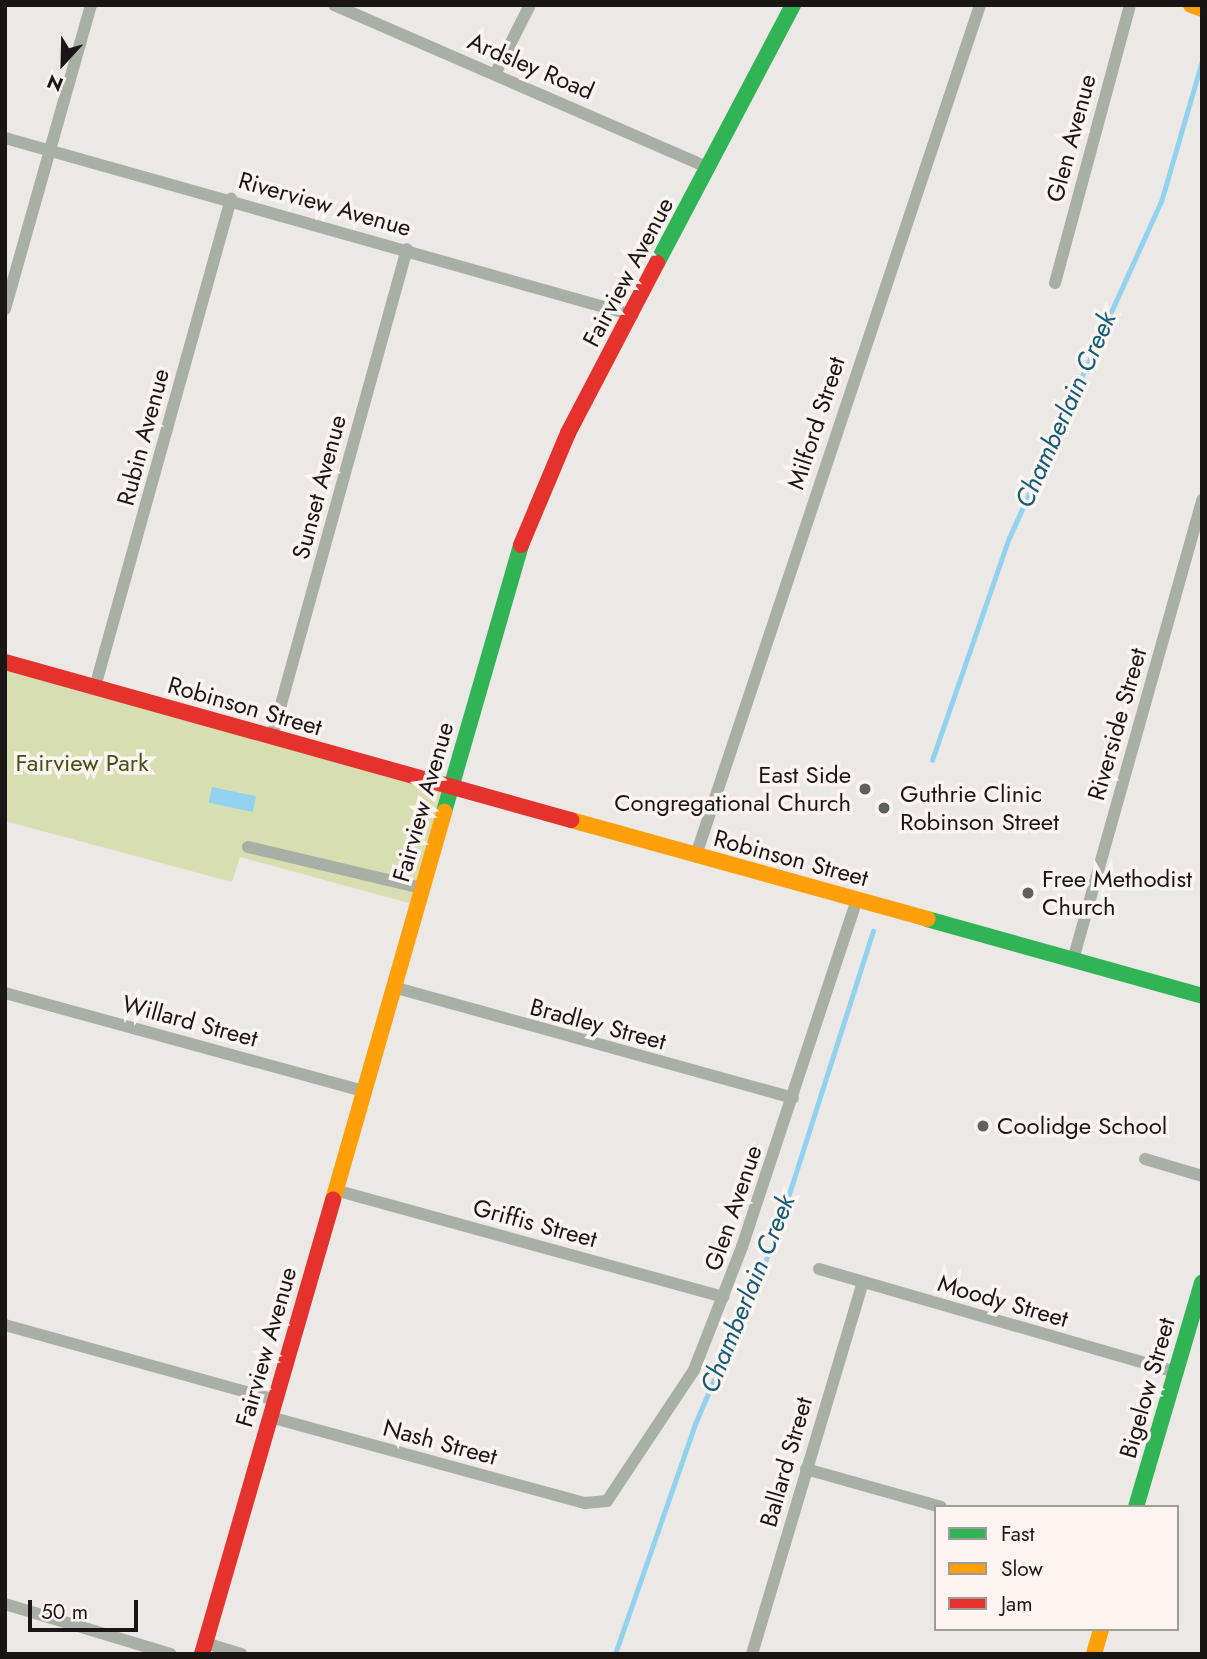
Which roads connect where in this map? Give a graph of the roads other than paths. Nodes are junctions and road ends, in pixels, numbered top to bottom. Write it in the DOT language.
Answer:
graph roads {
  1 [pos="91,5"];
  2 [pos="334,5"];
  3 [pos="530,5"];
  4 [pos="793,5"];
  5 [pos="980,5"];
  6 [pos="1130,5"];
  7 [pos="1191,5"];
  8 [pos="1202,9"];
  9 [pos="495,75"];
  10 [pos="5,138"];
  11 [pos="51,150"];
  12 [pos="709,168"];
  13 [pos="231,198"];
  14 [pos="407,249"];
  15 [pos="1055,283"];
  16 [pos="5,309"];
  17 [pos="632,314"];
  18 [pos="1202,500"];
  19 [pos="5,662"];
  20 [pos="96,687"];
  21 [pos="272,737"];
  22 [pos="451,787"];
  23 [pos="248,847"];
  24 [pos="696,855"];
  25 [pos="421,888"];
  26 [pos="857,900"];
  27 [pos="1073,960"];
  28 [pos="393,988"];
  29 [pos="5,993"];
  30 [pos="1202,996"];
  31 [pos="363,1091"];
  32 [pos="793,1098"];
  33 [pos="1146,1159"];
  34 [pos="1202,1176"];
  35 [pos="335,1190"];
  36 [pos="819,1269"];
  37 [pos="863,1282"];
  38 [pos="1202,1283"];
  39 [pos="724,1297"];
  40 [pos="5,1325"];
  41 [pos="1175,1372"];
  42 [pos="275,1399"];
  43 [pos="270,1417"];
  44 [pos="806,1469"];
  45 [pos="599,1503"];
  46 [pos="934,1505"];
  47 [pos="1137,1505"];
  48 [pos="5,1604"];
  49 [pos="1100,1631"];
  50 [pos="203,1649"];
  51 [pos="171,1654"];
  52 [pos="241,1654"];
  53 [pos="752,1654"];
  54 [pos="1094,1654"];
  1 -- 11 [label="street"];
  2 -- 9 [label="street, Ardsley Road"];
  3 -- 9 [label="street"];
  4 -- 12 [label="street, Fairview Avenue"];
  5 -- 24 [label="street, Milford Street"];
  6 -- 15 [label="street, Glen Avenue"];
  7 -- 8 [label="street"];
  9 -- 12 [label="street, Ardsley Road"];
  10 -- 11 [label="street, Riverview Avenue"];
  11 -- 13 [label="street, Riverview Avenue"];
  11 -- 16 [label="street"];
  12 -- 17 [label="street, Fairview Avenue"];
  13 -- 14 [label="street, Riverview Avenue"];
  13 -- 20 [label="street, Rubin Avenue"];
  14 -- 17 [label="street, Riverview Avenue"];
  14 -- 21 [label="street, Sunset Avenue"];
  17 -- 22 [label="street, Fairview Avenue"];
  18 -- 27 [label="street, Riverside Street"];
  19 -- 20 [label="street, Robinson Street"];
  20 -- 21 [label="street, Robinson Street"];
  21 -- 22 [label="street, Robinson Street"];
  22 -- 24 [label="street, Robinson Street"];
  22 -- 25 [label="street, Fairview Avenue"];
  23 -- 25 [label="street"];
  24 -- 26 [label="street, Robinson Street"];
  25 -- 28 [label="street, Fairview Avenue"];
  26 -- 27 [label="street, Robinson Street"];
  26 -- 32 [label="street, Glen Avenue"];
  27 -- 30 [label="street, Robinson Street"];
  28 -- 31 [label="street, Fairview Avenue"];
  28 -- 32 [label="street, Bradley Street"];
  29 -- 31 [label="street, Willard Street"];
  31 -- 35 [label="street, Fairview Avenue"];
  32 -- 39 [label="street, Glen Avenue"];
  33 -- 34 [label="street"];
  35 -- 39 [label="street, Griffis Street"];
  35 -- 42 [label="street, Fairview Avenue"];
  36 -- 37 [label="street, Moody Street"];
  37 -- 41 [label="street, Moody Street"];
  37 -- 44 [label="street, Ballard Street"];
  38 -- 41 [label="street, Bigelow Street"];
  39 -- 45 [label="street, Glen Avenue"];
  40 -- 42 [label="street"];
  41 -- 47 [label="street, Bigelow Street"];
  42 -- 43 [label="street, Fairview Avenue"];
  43 -- 45 [label="street, Nash Street"];
  43 -- 50 [label="street, Fairview Avenue"];
  44 -- 46 [label="street"];
  44 -- 53 [label="street, Ballard Street"];
  48 -- 51 [label="street"];
  49 -- 54 [label="street"];
  50 -- 52 [label="street"];
}
